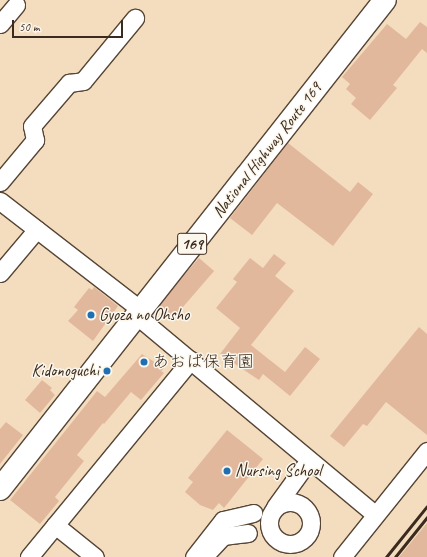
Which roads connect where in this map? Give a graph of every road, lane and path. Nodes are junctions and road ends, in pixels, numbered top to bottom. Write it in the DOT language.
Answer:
graph roads {
  1 [pos="385,0"];
  2 [pos="16,5"];
  3 [pos="135,18"];
  4 [pos="0,24"];
  5 [pos="0,182"];
  6 [pos="0,201"];
  7 [pos="37,229"];
  8 [pos="0,272"];
  9 [pos="139,313"];
  10 [pos="191,360"];
  11 [pos="427,451"];
  12 [pos="309,460"];
  13 [pos="0,489"];
  14 [pos="274,507"];
  15 [pos="253,513"];
  16 [pos="375,514"];
  17 [pos="55,525"];
  18 [pos="248,533"];
  19 [pos="277,540"];
  20 [pos="29,557"];
  21 [pos="95,557"];
  22 [pos="194,557"];
  23 [pos="203,557"];
  24 [pos="296,557"];
  25 [pos="342,557"];
  1 -- 9 [label="highway, National Highway Route 169 / 169"];
  2 -- 4 [label="street"];
  3 -- 5 [label="street"];
  6 -- 7 [label="street"];
  7 -- 8 [label="street"];
  7 -- 9 [label="street"];
  9 -- 10 [label="street"];
  9 -- 13 [label="highway, National Highway Route 169 / 169"];
  10 -- 12 [label="street"];
  10 -- 17 [label="street"];
  11 -- 16 [label="street"];
  12 -- 14 [label="street"];
  12 -- 16 [label="street"];
  14 -- 19 [label="street"];
  14 -- 19 [label="street"];
  15 -- 22 [label="street"];
  16 -- 25 [label="street"];
  17 -- 20 [label="street"];
  17 -- 21 [label="street"];
  18 -- 23 [label="street"];
  19 -- 24 [label="street"];
}
